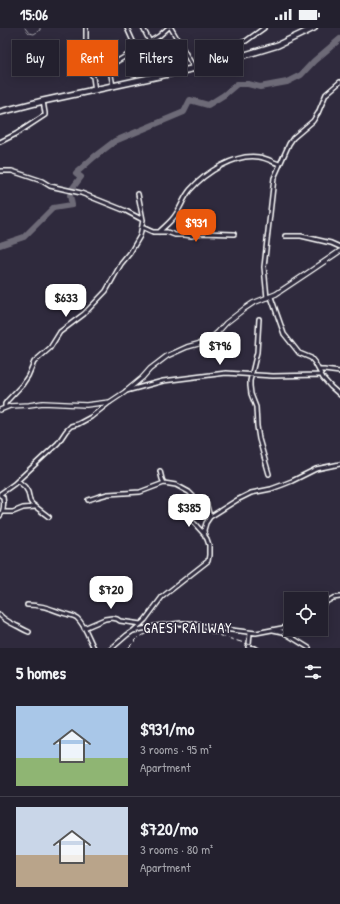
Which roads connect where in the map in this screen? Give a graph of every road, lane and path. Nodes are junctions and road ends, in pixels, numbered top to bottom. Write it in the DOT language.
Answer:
graph roads {
  1 [pos="86,28"];
  2 [pos="127,28"];
  3 [pos="143,28"];
  4 [pos="168,28"];
  5 [pos="264,28"];
  6 [pos="314,28"];
  7 [pos="132,40"];
  8 [pos="149,40"];
  9 [pos="153,40"];
  10 [pos="243,42"];
  11 [pos="126,56"];
  12 [pos="243,57"];
  13 [pos="194,69"];
  14 [pos="340,82"];
  15 [pos="337,85"];
  16 [pos="113,87"];
  17 [pos="340,89"];
  18 [pos="94,91"];
  19 [pos="43,102"];
  20 [pos="0,112"];
  21 [pos="0,142"];
  22 [pos="279,164"];
  23 [pos="0,171"];
  24 [pos="138,194"];
  25 [pos="143,220"];
  26 [pos="142,227"];
  27 [pos="159,232"];
  28 [pos="234,234"];
  29 [pos="285,236"];
  30 [pos="340,247"];
  31 [pos="340,250"];
  32 [pos="269,297"];
  33 [pos="259,319"];
  34 [pos="319,370"];
  35 [pos="340,372"];
  36 [pos="252,374"];
  37 [pos="320,375"];
  38 [pos="125,392"];
  39 [pos="340,394"];
  40 [pos="110,402"];
  41 [pos="2,408"];
  42 [pos="340,464"];
  43 [pos="160,472"];
  44 [pos="269,474"];
  45 [pos="18,481"];
  46 [pos="164,483"];
  47 [pos="0,494"];
  48 [pos="88,500"];
  49 [pos="35,506"];
  50 [pos="182,511"];
  51 [pos="3,512"];
  52 [pos="0,516"];
  53 [pos="210,517"];
  54 [pos="49,518"];
  55 [pos="205,536"];
  56 [pos="340,597"];
  57 [pos="328,601"];
  58 [pos="27,605"];
  59 [pos="0,615"];
  60 [pos="141,624"];
  61 [pos="284,627"];
  62 [pos="84,628"];
  63 [pos="272,630"];
  64 [pos="133,631"];
  65 [pos="29,632"];
  66 [pos="250,633"];
  67 [pos="94,648"];
  68 [pos="112,648"];
  69 [pos="255,648"];
  70 [pos="309,648"];
  1 -- 18 [label="street"];
  2 -- 7 [label="street"];
  3 -- 8 [label="street"];
  4 -- 9 [label="street"];
  4 -- 13 [label="street"];
  5 -- 10 [label="street"];
  6 -- 12 [label="highway"];
  11 -- 16 [label="street"];
  13 -- 16 [label="highway"];
  14 -- 15 [label="street"];
  15 -- 17 [label="street"];
  15 -- 22 [label="street"];
  16 -- 18 [label="highway"];
  18 -- 19 [label="highway"];
  19 -- 20 [label="highway"];
  19 -- 21 [label="street"];
  22 -- 27 [label="street"];
  22 -- 32 [label="street"];
  23 -- 25 [label="street"];
  24 -- 25 [label="street"];
  25 -- 26 [label="street"];
  26 -- 27 [label="street"];
  26 -- 41 [label="street"];
  27 -- 28 [label="street"];
  29 -- 30 [label="street"];
  31 -- 32 [label="street"];
  32 -- 34 [label="street"];
  32 -- 38 [label="street"];
  33 -- 36 [label="street"];
  34 -- 35 [label="street"];
  34 -- 37 [label="street"];
  36 -- 37 [label="street"];
  36 -- 38 [label="street"];
  36 -- 44 [label="street"];
  37 -- 39 [label="street"];
  38 -- 40 [label="street"];
  40 -- 41 [label="street"];
  40 -- 45 [label="street"];
  42 -- 53 [label="street"];
  43 -- 46 [label="street"];
  45 -- 47 [label="street"];
  45 -- 49 [label="street"];
  46 -- 48 [label="street"];
  46 -- 53 [label="street"];
  47 -- 51 [label="street"];
  49 -- 51 [label="street"];
  49 -- 54 [label="street"];
  50 -- 55 [label="street"];
  51 -- 52 [label="street"];
  53 -- 55 [label="street"];
  55 -- 60 [label="street"];
  56 -- 57 [label="street"];
  58 -- 62 [label="street"];
  59 -- 65 [label="street"];
  60 -- 62 [label="street"];
  60 -- 64 [label="street"];
  61 -- 63 [label="street"];
  62 -- 67 [label="street"];
  63 -- 66 [label="street"];
  63 -- 70 [label="street"];
  64 -- 66 [label="street"];
  64 -- 68 [label="street"];
  66 -- 69 [label="street"];
}
